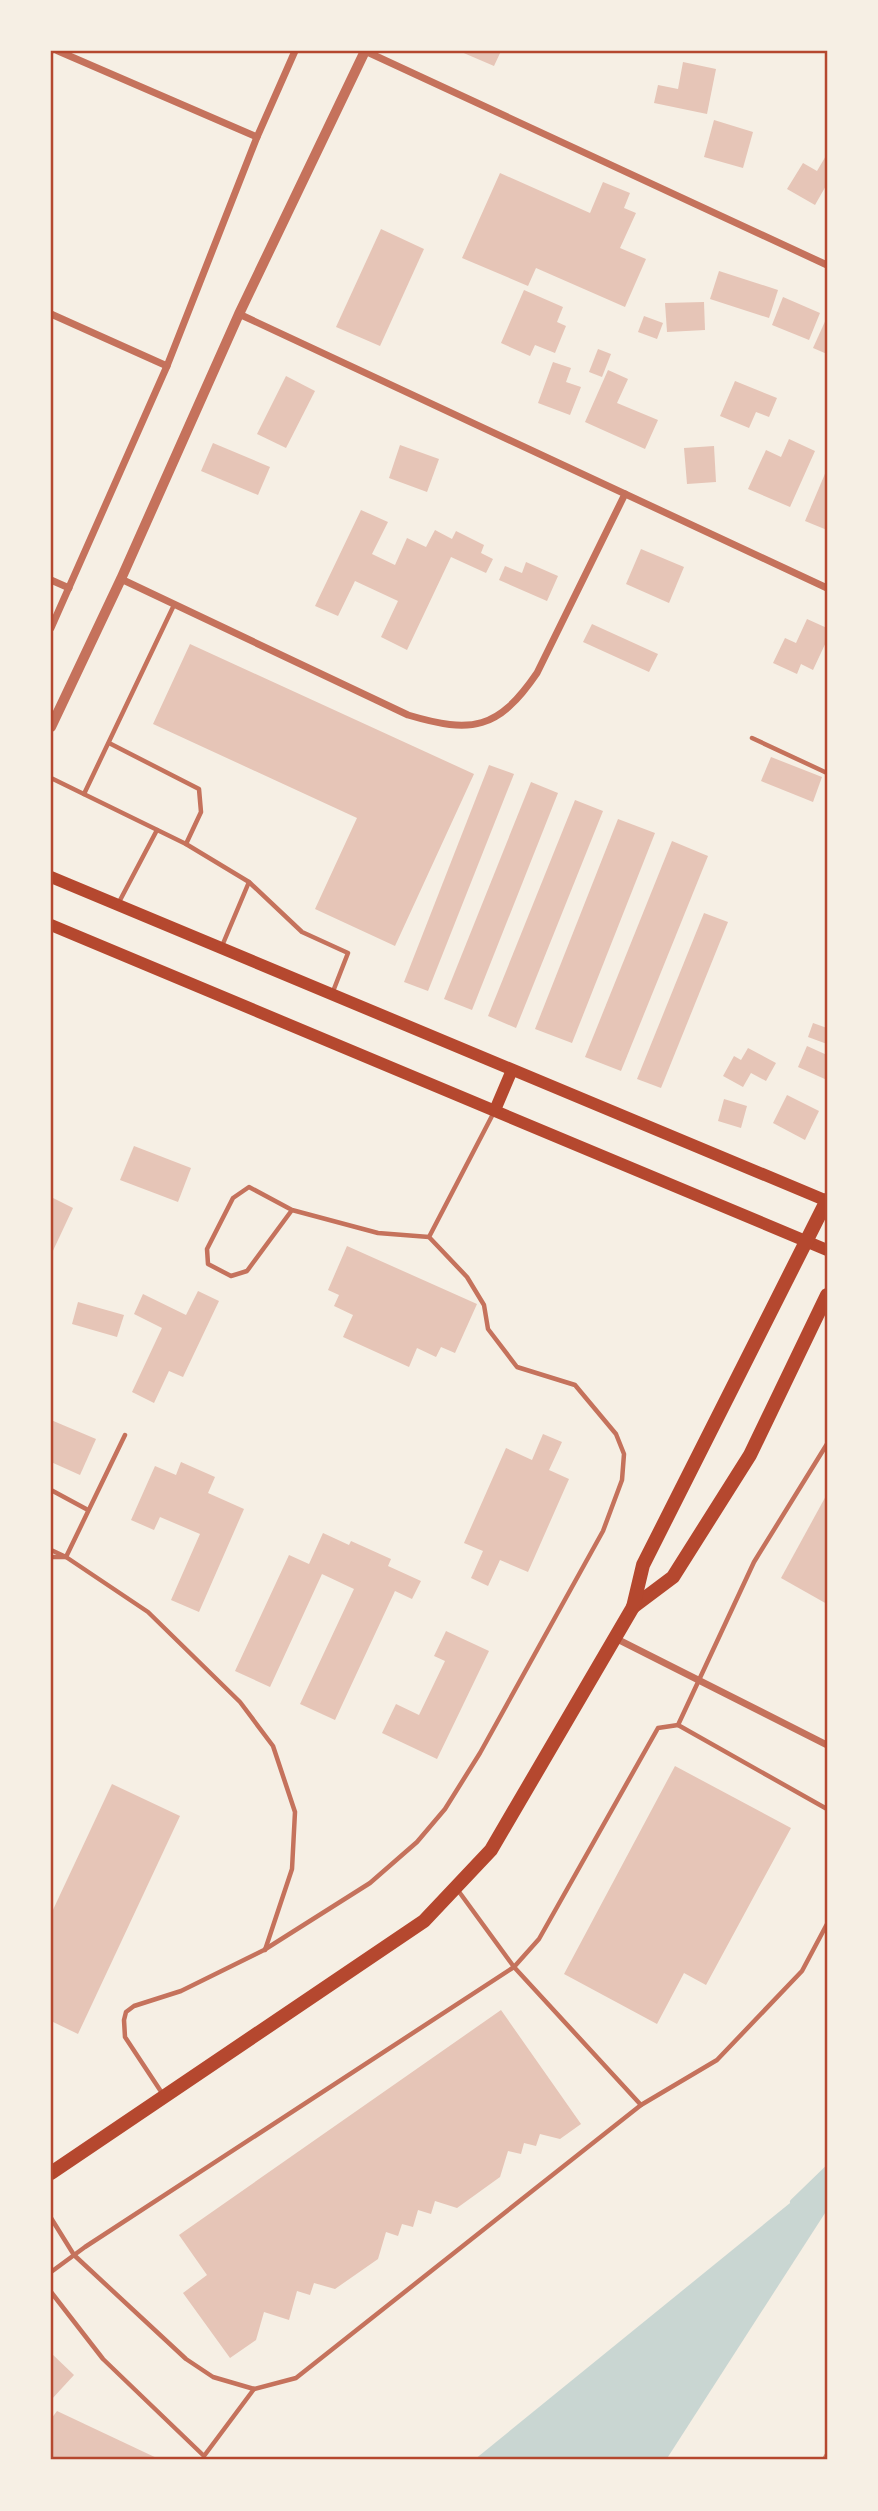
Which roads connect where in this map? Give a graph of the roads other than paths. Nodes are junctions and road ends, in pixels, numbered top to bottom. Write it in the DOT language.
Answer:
graph roads {
  1 [pos="58,51"];
  2 [pos="295,51"];
  3 [pos="365,51"];
  4 [pos="257,137"];
  5 [pos="827,265"];
  6 [pos="51,314"];
  7 [pos="239,314"];
  8 [pos="167,366"];
  9 [pos="625,494"];
  10 [pos="121,579"];
  11 [pos="51,580"];
  12 [pos="69,588"];
  13 [pos="827,588"];
  14 [pos="174,604"];
  15 [pos="51,628"];
  16 [pos="51,727"];
  17 [pos="752,738"];
  18 [pos="109,743"];
  19 [pos="827,773"];
  20 [pos="51,778"];
  21 [pos="84,794"];
  22 [pos="157,830"];
  23 [pos="187,844"];
  24 [pos="51,877"];
  25 [pos="249,882"];
  26 [pos="118,905"];
  27 [pos="51,925"];
  28 [pos="221,948"];
  29 [pos="332,995"];
  30 [pos="512,1070"];
  31 [pos="495,1110"];
  32 [pos="827,1201"];
  33 [pos="292,1210"];
  34 [pos="429,1237"];
  35 [pos="807,1241"];
  36 [pos="827,1250"];
  37 [pos="827,1295"];
  38 [pos="125,1435"];
  39 [pos="827,1444"];
  40 [pos="51,1490"];
  41 [pos="88,1510"];
  42 [pos="51,1550"];
  43 [pos="51,1557"];
  44 [pos="66,1557"];
  45 [pos="634,1607"];
  46 [pos="615,1638"];
  47 [pos="698,1681"];
  48 [pos="678,1725"];
  49 [pos="827,1745"];
  50 [pos="827,1810"];
  51 [pos="455,1888"];
  52 [pos="827,1924"];
  53 [pos="264,1950"];
  54 [pos="514,1967"];
  55 [pos="165,2098"];
  56 [pos="640,2105"];
  57 [pos="51,2173"];
  58 [pos="51,2218"];
  59 [pos="74,2255"];
  60 [pos="51,2272"];
  61 [pos="51,2292"];
  62 [pos="254,2389"];
  1 -- 4 [label="street"];
  2 -- 4 [label="street"];
  3 -- 5 [label="street"];
  3 -- 7 [label="street"];
  4 -- 8 [label="street"];
  6 -- 8 [label="street"];
  7 -- 9 [label="street"];
  7 -- 10 [label="street"];
  8 -- 12 [label="street"];
  9 -- 13 [label="street"];
  9 -- 14 [label="street"];
  10 -- 14 [label="street"];
  10 -- 16 [label="street"];
  11 -- 12 [label="street"];
  12 -- 15 [label="street"];
  14 -- 18 [label="lane"];
  17 -- 19 [label="lane"];
  18 -- 21 [label="lane"];
  18 -- 23 [label="lane"];
  20 -- 21 [label="lane"];
  21 -- 22 [label="lane"];
  22 -- 23 [label="lane"];
  22 -- 26 [label="lane"];
  23 -- 25 [label="lane"];
  24 -- 26 [label="main road"];
  25 -- 28 [label="lane"];
  25 -- 29 [label="lane"];
  26 -- 28 [label="main road"];
  27 -- 31 [label="main road"];
  28 -- 29 [label="main road"];
  29 -- 30 [label="main road"];
  30 -- 31 [label="main road"];
  30 -- 32 [label="main road"];
  31 -- 34 [label="lane"];
  31 -- 35 [label="main road"];
  32 -- 35 [label="main road"];
  33 -- 33 [label="lane"];
  33 -- 34 [label="lane"];
  34 -- 53 [label="lane"];
  35 -- 36 [label="main road"];
  35 -- 45 [label="main road"];
  37 -- 45 [label="main road"];
  38 -- 41 [label="lane"];
  39 -- 47 [label="lane"];
  40 -- 41 [label="lane"];
  41 -- 44 [label="lane"];
  42 -- 44 [label="lane"];
  43 -- 44 [label="lane"];
  44 -- 53 [label="lane"];
  45 -- 46 [label="main road"];
  46 -- 47 [label="street"];
  46 -- 51 [label="main road"];
  47 -- 48 [label="lane"];
  47 -- 49 [label="street"];
  48 -- 50 [label="lane"];
  48 -- 54 [label="lane"];
  51 -- 54 [label="lane"];
  51 -- 55 [label="main road"];
  52 -- 56 [label="lane"];
  53 -- 55 [label="lane"];
  54 -- 56 [label="lane"];
  54 -- 59 [label="lane"];
  55 -- 57 [label="main road"];
  56 -- 62 [label="lane"];
  58 -- 59 [label="lane"];
  59 -- 60 [label="lane"];
  59 -- 62 [label="lane"];
  61 -- 62 [label="lane"];
}
